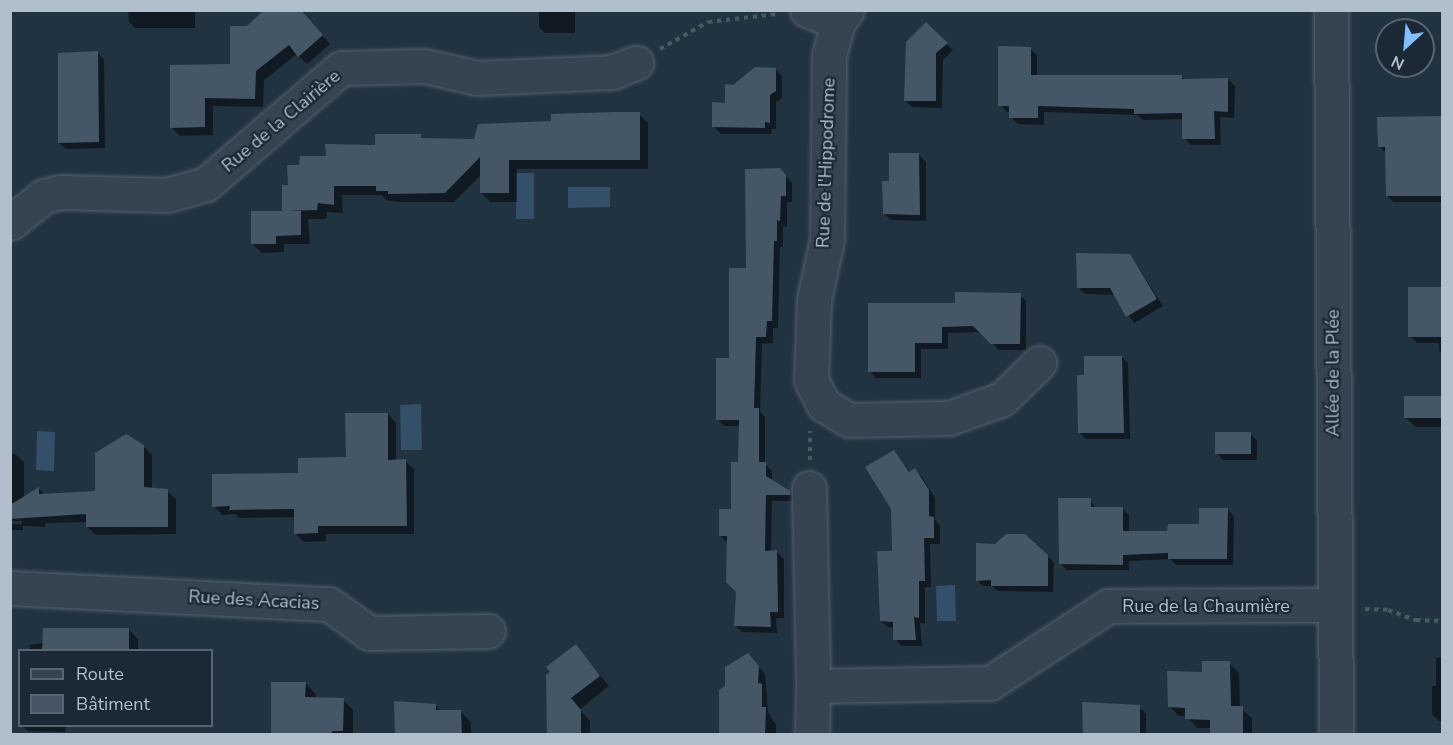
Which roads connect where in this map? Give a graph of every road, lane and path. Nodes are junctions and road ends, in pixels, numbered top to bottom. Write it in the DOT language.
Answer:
graph roads {
  1 [pos="1331,10"];
  2 [pos="793,12"];
  3 [pos="842,16"];
  4 [pos="636,63"];
  5 [pos="10,224"];
  6 [pos="1039,363"];
  7 [pos="809,488"];
  8 [pos="10,588"];
  9 [pos="1335,605"];
  10 [pos="1443,621"];
  11 [pos="488,631"];
  12 [pos="813,686"];
  13 [pos="812,735"];
  14 [pos="1336,735"];
  1 -- 9 [label="street, Allée de la Plée"];
  2 -- 3 [label="street, Rue de l'Hippodrome"];
  2 -- 4 [label="path"];
  3 -- 6 [label="street, Rue de l'Hippodrome"];
  4 -- 5 [label="street, Rue de la Clairière"];
  7 -- 12 [label="street"];
  8 -- 11 [label="street, Rue des Acacias"];
  9 -- 10 [label="path"];
  9 -- 12 [label="street, Rue de la Chaumière"];
  9 -- 14 [label="street, Allée de la Plée"];
  12 -- 13 [label="street"];
}
